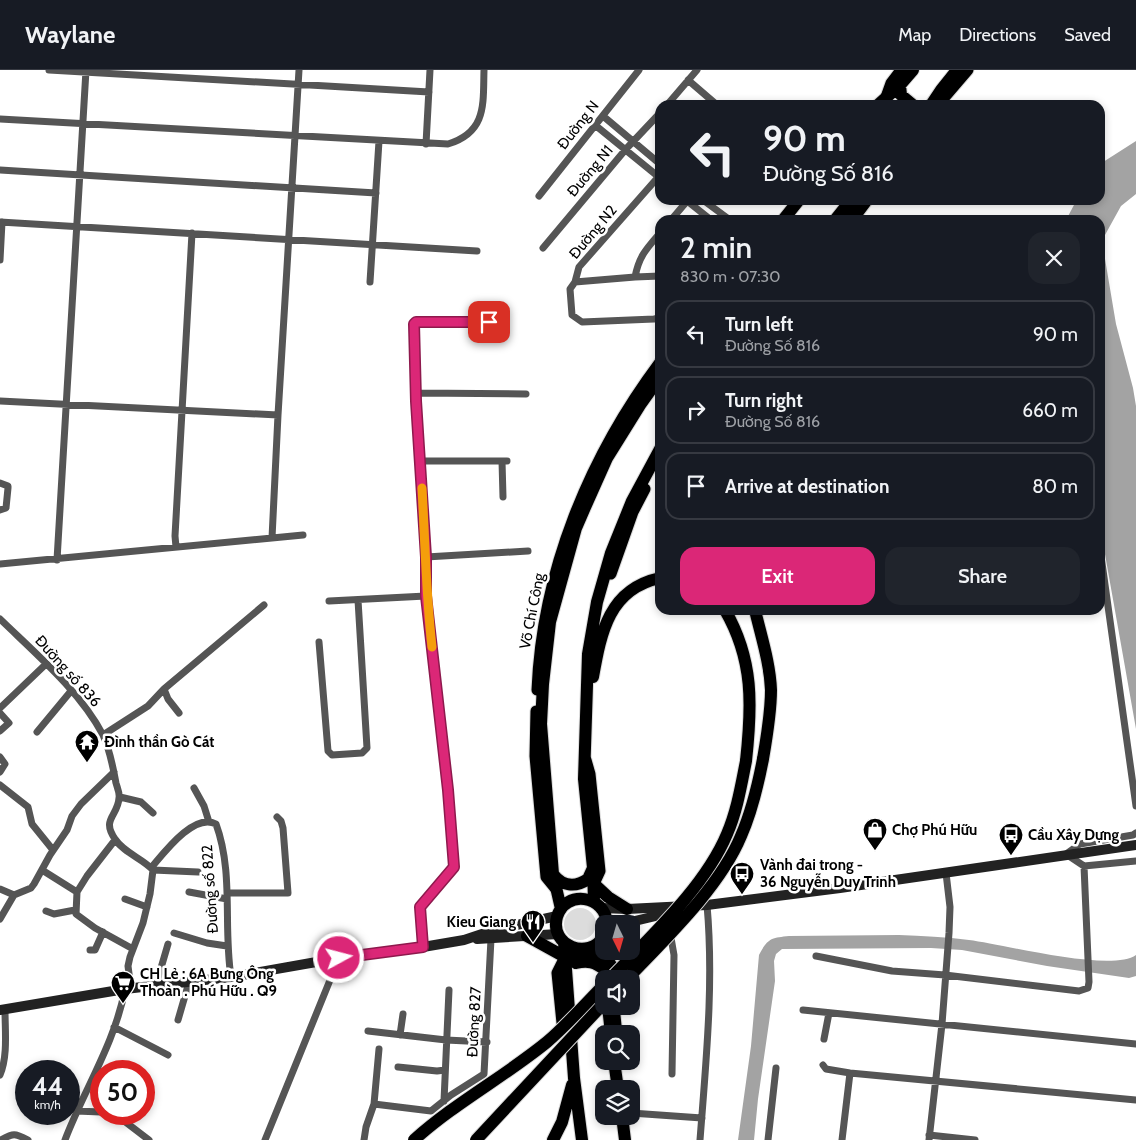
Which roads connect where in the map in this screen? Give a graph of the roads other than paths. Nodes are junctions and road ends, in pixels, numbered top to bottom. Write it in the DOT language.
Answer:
graph roads {
  1 [pos="49,70"];
  2 [pos="299,70"];
  3 [pos="430,70"];
  4 [pos="484,70"];
  5 [pos="639,70"];
  6 [pos="696,70"];
  7 [pos="901,70"];
  8 [pos="913,70"];
  9 [pos="957,70"];
  10 [pos="968,70"];
  11 [pos="86,71"];
  12 [pos="688,80"];
  13 [pos="298,84"];
  14 [pos="900,85"];
  15 [pos="429,92"];
  16 [pos="671,100"];
  17 [pos="711,100"];
  18 [pos="882,100"];
  19 [pos="883,100"];
  20 [pos="906,100"];
  21 [pos="936,100"];
  22 [pos="941,100"];
  23 [pos="603,116"];
  24 [pos="655,118"];
  25 [pos="0,119"];
  26 [pos="82,124"];
  27 [pos="595,125"];
  28 [pos="295,137"];
  29 [pos="379,141"];
  30 [pos="632,142"];
  31 [pos="426,144"];
  32 [pos="626,149"];
  33 [pos="655,160"];
  34 [pos="0,170"];
  35 [pos="655,174"];
  36 [pos="80,175"];
  37 [pos="655,182"];
  38 [pos="292,187"];
  39 [pos="376,192"];
  40 [pos="539,196"];
  41 [pos="683,205"];
  42 [pos="693,205"];
  43 [pos="709,205"];
  44 [pos="795,205"];
  45 [pos="847,205"];
  46 [pos="854,205"];
  47 [pos="675,215"];
  48 [pos="705,215"];
  49 [pos="723,215"];
  50 [pos="787,215"];
  51 [pos="839,215"];
  52 [pos="846,215"];
  53 [pos="1,222"];
  54 [pos="77,226"];
  55 [pos="192,233"];
  56 [pos="289,239"];
  57 [pos="655,239"];
  58 [pos="373,244"];
  59 [pos="543,248"];
  60 [pos="477,251"];
  61 [pos="0,260"];
  62 [pos="655,276"];
  63 [pos="635,277"];
  64 [pos="370,282"];
  65 [pos="575,282"];
  66 [pos="655,319"];
  67 [pos="489,322"];
  68 [pos="655,374"];
  69 [pos="416,393"];
  70 [pos="526,394"];
  71 [pos="0,401"];
  72 [pos="67,403"];
  73 [pos="182,409"];
  74 [pos="278,414"];
  75 [pos="655,458"];
  76 [pos="420,461"];
  77 [pos="655,468"];
  78 [pos="0,483"];
  79 [pos="503,496"];
  80 [pos="0,510"];
  81 [pos="303,536"];
  82 [pos="272,538"];
  83 [pos="176,547"];
  84 [pos="528,550"];
  85 [pos="426,557"];
  86 [pos="57,560"];
  87 [pos="0,564"];
  88 [pos="655,579"];
  89 [pos="1105,585"];
  90 [pos="426,596"];
  91 [pos="358,600"];
  92 [pos="329,601"];
  93 [pos="264,605"];
  94 [pos="727,615"];
  95 [pos="756,615"];
  96 [pos="0,619"];
  97 [pos="319,642"];
  98 [pos="46,664"];
  99 [pos="164,689"];
  100 [pos="71,691"];
  101 [pos="586,693"];
  102 [pos="539,699"];
  103 [pos="0,708"];
  104 [pos="0,713"];
  105 [pos="179,713"];
  106 [pos="0,731"];
  107 [pos="37,732"];
  108 [pos="103,736"];
  109 [pos="585,756"];
  110 [pos="0,757"];
  111 [pos="0,772"];
  112 [pos="114,772"];
  113 [pos="0,785"];
  114 [pos="194,788"];
  115 [pos="120,797"];
  116 [pos="1136,806"];
  117 [pos="153,813"];
  118 [pos="277,817"];
  119 [pos="209,822"];
  120 [pos="1136,833"];
  121 [pos="116,840"];
  122 [pos="1136,845"];
  123 [pos="53,850"];
  124 [pos="1066,854"];
  125 [pos="1136,861"];
  126 [pos="1084,866"];
  127 [pos="593,868"];
  128 [pos="152,869"];
  129 [pos="42,870"];
  130 [pos="198,872"];
  131 [pos="946,873"];
  132 [pos="553,874"];
  133 [pos="594,884"];
  134 [pos="0,888"];
  135 [pos="555,888"];
  136 [pos="78,892"];
  137 [pos="189,892"];
  138 [pos="14,895"];
  139 [pos="227,896"];
  140 [pos="125,898"];
  141 [pos="598,905"];
  142 [pos="707,905"];
  143 [pos="147,906"];
  144 [pos="627,909"];
  145 [pos="75,910"];
  146 [pos="46,911"];
  147 [pos="559,912"];
  148 [pos="670,913"];
  149 [pos="606,915"];
  150 [pos="0,919"];
  151 [pos="640,920"];
  152 [pos="103,932"];
  153 [pos="174,933"];
  154 [pos="527,936"];
  155 [pos="561,938"];
  156 [pos="491,939"];
  157 [pos="464,940"];
  158 [pos="168,944"];
  159 [pos="595,945"];
  160 [pos="228,946"];
  161 [pos="423,947"];
  162 [pos="133,949"];
  163 [pos="90,950"];
  164 [pos="595,953"];
  165 [pos="816,956"];
  166 [pos="565,957"];
  167 [pos="339,958"];
  168 [pos="601,970"];
  169 [pos="615,970"];
  170 [pos="635,970"];
  171 [pos="945,975"];
  172 [pos="566,976"];
  173 [pos="232,977"];
  174 [pos="188,981"];
  175 [pos="156,985"];
  176 [pos="128,989"];
  177 [pos="449,990"];
  178 [pos="595,994"];
  179 [pos="3,1010"];
  180 [pos="803,1010"];
  181 [pos="595,1013"];
  182 [pos="829,1013"];
  183 [pos="403,1014"];
  184 [pos="178,1020"];
  185 [pos="942,1024"];
  186 [pos="114,1027"];
  187 [pos="368,1031"];
  188 [pos="400,1035"];
  189 [pos="824,1039"];
  190 [pos="446,1040"];
  191 [pos="487,1042"];
  192 [pos="1136,1044"];
  193 [pos="378,1049"];
  194 [pos="573,1053"];
  195 [pos="168,1055"];
  196 [pos="823,1064"];
  197 [pos="398,1067"];
  198 [pos="776,1068"];
  199 [pos="445,1070"];
  200 [pos="850,1073"];
  201 [pos="672,1074"];
  202 [pos="0,1076"];
  203 [pos="574,1078"];
  204 [pos="936,1082"];
  205 [pos="1136,1100"];
  206 [pos="444,1101"];
  207 [pos="80,1103"];
  208 [pos="374,1104"];
  209 [pos="640,1114"];
  210 [pos="702,1118"];
  211 [pos="71,1125"];
  212 [pos="129,1125"];
  213 [pos="623,1125"];
  214 [pos="929,1138"];
  215 [pos="3,1139"];
  216 [pos="28,1140"];
  217 [pos="65,1140"];
  218 [pos="149,1140"];
  219 [pos="265,1140"];
  220 [pos="364,1140"];
  221 [pos="414,1140"];
  222 [pos="476,1140"];
  223 [pos="553,1140"];
  224 [pos="576,1140"];
  225 [pos="582,1140"];
  226 [pos="625,1140"];
  227 [pos="700,1140"];
  228 [pos="768,1140"];
  229 [pos="842,1140"];
  230 [pos="975,1140"];
  1 -- 11 [label="street"];
  2 -- 13 [label="street"];
  3 -- 15 [label="street"];
  4 -- 31 [label="street"];
  5 -- 23 [label="street, Đường N"];
  6 -- 12 [label="street"];
  7 -- 18 [label="main road"];
  8 -- 14 [label="highway"];
  9 -- 21 [label="highway"];
  10 -- 22 [label="main road"];
  11 -- 13 [label="street"];
  11 -- 26 [label="street"];
  12 -- 16 [label="street"];
  12 -- 17 [label="street"];
  13 -- 15 [label="street"];
  13 -- 28 [label="street"];
  14 -- 19 [label="highway"];
  14 -- 20 [label="highway"];
  15 -- 31 [label="street"];
  23 -- 27 [label="street, Đường N"];
  23 -- 30 [label="street"];
  24 -- 30 [label="street, Đường N1"];
  25 -- 26 [label="street"];
  26 -- 28 [label="street"];
  26 -- 36 [label="street"];
  27 -- 32 [label="street"];
  27 -- 40 [label="street, Đường N"];
  28 -- 29 [label="street"];
  28 -- 38 [label="street"];
  29 -- 31 [label="street"];
  29 -- 39 [label="street"];
  30 -- 32 [label="street, Đường N1"];
  30 -- 33 [label="street"];
  32 -- 35 [label="street"];
  32 -- 59 [label="street, Đường N1"];
  34 -- 36 [label="street"];
  36 -- 38 [label="street"];
  36 -- 54 [label="street"];
  37 -- 65 [label="street, Đường N2"];
  38 -- 39 [label="street"];
  38 -- 56 [label="street"];
  39 -- 58 [label="street"];
  41 -- 47 [label="street"];
  42 -- 48 [label="street"];
  43 -- 49 [label="street"];
  44 -- 50 [label="highway"];
  45 -- 51 [label="highway"];
  46 -- 52 [label="main road"];
  53 -- 54 [label="street"];
  53 -- 61 [label="street"];
  54 -- 55 [label="street"];
  54 -- 72 [label="street"];
  55 -- 56 [label="street"];
  55 -- 73 [label="street"];
  56 -- 58 [label="street"];
  56 -- 74 [label="street"];
  57 -- 63 [label="street"];
  58 -- 60 [label="street"];
  58 -- 64 [label="street"];
  62 -- 63 [label="street"];
  63 -- 65 [label="street"];
  65 -- 66 [label="street, Đường N2"];
  67 -- 69 [label="street"];
  68 -- 102 [label="highway, Võ Chí Công"];
  69 -- 70 [label="street"];
  69 -- 76 [label="street"];
  71 -- 72 [label="street"];
  72 -- 73 [label="street"];
  72 -- 86 [label="street"];
  73 -- 74 [label="street"];
  73 -- 83 [label="street"];
  74 -- 82 [label="street"];
  75 -- 101 [label="highway"];
  76 -- 79 [label="street"];
  76 -- 85 [label="street"];
  77 -- 101 [label="main road"];
  78 -- 80 [label="street"];
  81 -- 82 [label="street"];
  82 -- 83 [label="street"];
  83 -- 86 [label="street"];
  84 -- 85 [label="street"];
  85 -- 90 [label="street"];
  86 -- 87 [label="street"];
  88 -- 101 [label="highway"];
  89 -- 116 [label="street"];
  90 -- 91 [label="street"];
  90 -- 161 [label="street"];
  91 -- 92 [label="street"];
  91 -- 97 [label="street"];
  93 -- 99 [label="street"];
  94 -- 169 [label="highway, bridge"];
  95 -- 170 [label="highway, bridge"];
  96 -- 98 [label="street, Đường số 836"];
  98 -- 100 [label="street, Đường số 836"];
  98 -- 103 [label="street"];
  99 -- 105 [label="street"];
  99 -- 108 [label="street"];
  100 -- 107 [label="street"];
  100 -- 108 [label="street, Đường số 836"];
  101 -- 109 [label="highway"];
  102 -- 132 [label="highway, Võ Chí Công"];
  102 -- 135 [label="main road, Võ Chí Công"];
  104 -- 106 [label="street"];
  108 -- 112 [label="street, Đường số 836"];
  109 -- 127 [label="highway"];
  109 -- 133 [label="main road"];
  110 -- 111 [label="street"];
  112 -- 115 [label="street, Đường số 836"];
  112 -- 123 [label="street"];
  113 -- 123 [label="street"];
  114 -- 119 [label="street"];
  115 -- 117 [label="street"];
  115 -- 121 [label="street"];
  118 -- 139 [label="street"];
  119 -- 128 [label="street, Đường số 822"];
  119 -- 139 [label="street, Đường số 822"];
  120 -- 124 [label="street"];
  121 -- 128 [label="street"];
  121 -- 136 [label="street"];
  122 -- 124 [label="main road"];
  123 -- 129 [label="street"];
  124 -- 126 [label="street"];
  124 -- 131 [label="main road"];
  125 -- 126 [label="street"];
  126 -- 171 [label="street"];
  127 -- 132 [label="highway"];
  127 -- 133 [label="highway"];
  128 -- 130 [label="street"];
  128 -- 143 [label="street"];
  129 -- 136 [label="street"];
  129 -- 138 [label="street"];
  131 -- 142 [label="main road"];
  131 -- 171 [label="street"];
  132 -- 135 [label="highway, Võ Chí Công"];
  133 -- 135 [label="highway"];
  133 -- 141 [label="highway"];
  133 -- 144 [label="highway"];
  134 -- 138 [label="street"];
  135 -- 147 [label="highway, Võ Chí Công"];
  136 -- 145 [label="street"];
  137 -- 139 [label="street"];
  138 -- 150 [label="street"];
  139 -- 160 [label="street, Đường số 822"];
  140 -- 143 [label="street"];
  141 -- 144 [label="main road"];
  141 -- 147 [label="highway"];
  141 -- 149 [label="highway"];
  142 -- 144 [label="main road"];
  142 -- 148 [label="main road"];
  142 -- 210 [label="street"];
  143 -- 162 [label="street"];
  145 -- 146 [label="street"];
  145 -- 152 [label="street"];
  147 -- 155 [label="highway, Võ Chí Công"];
  147 -- 157 [label="main road"];
  148 -- 151 [label="main road"];
  148 -- 201 [label="street"];
  152 -- 162 [label="street"];
  152 -- 163 [label="street"];
  153 -- 160 [label="street"];
  154 -- 155 [label="main road"];
  154 -- 156 [label="main road"];
  154 -- 166 [label="highway"];
  155 -- 159 [label="highway"];
  155 -- 166 [label="highway"];
  156 -- 157 [label="main road"];
  156 -- 191 [label="street, Đường 827"];
  157 -- 161 [label="main road"];
  158 -- 175 [label="street"];
  160 -- 173 [label="street, Đường số 822"];
  161 -- 167 [label="main road"];
  162 -- 176 [label="street"];
  164 -- 166 [label="highway"];
  165 -- 171 [label="street"];
  166 -- 172 [label="highway"];
  166 -- 194 [label="main road"];
  167 -- 173 [label="main road"];
  167 -- 219 [label="street"];
  168 -- 172 [label="highway"];
  171 -- 185 [label="street"];
  172 -- 194 [label="highway"];
  173 -- 174 [label="main road"];
  174 -- 175 [label="main road"];
  174 -- 184 [label="street"];
  175 -- 176 [label="main road"];
  176 -- 179 [label="main road"];
  176 -- 186 [label="street"];
  177 -- 190 [label="street"];
  178 -- 221 [label="highway, bridge"];
  179 -- 202 [label="street"];
  180 -- 182 [label="street"];
  181 -- 222 [label="highway, bridge"];
  182 -- 185 [label="street"];
  182 -- 189 [label="street"];
  183 -- 188 [label="street"];
  185 -- 192 [label="street"];
  185 -- 204 [label="street"];
  186 -- 195 [label="street"];
  186 -- 207 [label="street"];
  187 -- 188 [label="street"];
  188 -- 190 [label="street"];
  190 -- 191 [label="street"];
  190 -- 199 [label="street"];
  191 -- 206 [label="street, Đường 827"];
  193 -- 208 [label="street"];
  194 -- 203 [label="highway"];
  196 -- 200 [label="street"];
  197 -- 199 [label="street"];
  198 -- 228 [label="street"];
  199 -- 206 [label="street"];
  200 -- 204 [label="street"];
  200 -- 229 [label="street"];
  203 -- 223 [label="highway"];
  203 -- 224 [label="main road"];
  203 -- 225 [label="highway"];
  204 -- 205 [label="street"];
  204 -- 214 [label="street"];
  206 -- 208 [label="street, Đường 827"];
  208 -- 220 [label="street"];
  209 -- 210 [label="street"];
  210 -- 227 [label="street"];
  211 -- 217 [label="street"];
  212 -- 218 [label="street"];
  213 -- 226 [label="highway"];
  214 -- 230 [label="street"];
  215 -- 216 [label="street"];
}
